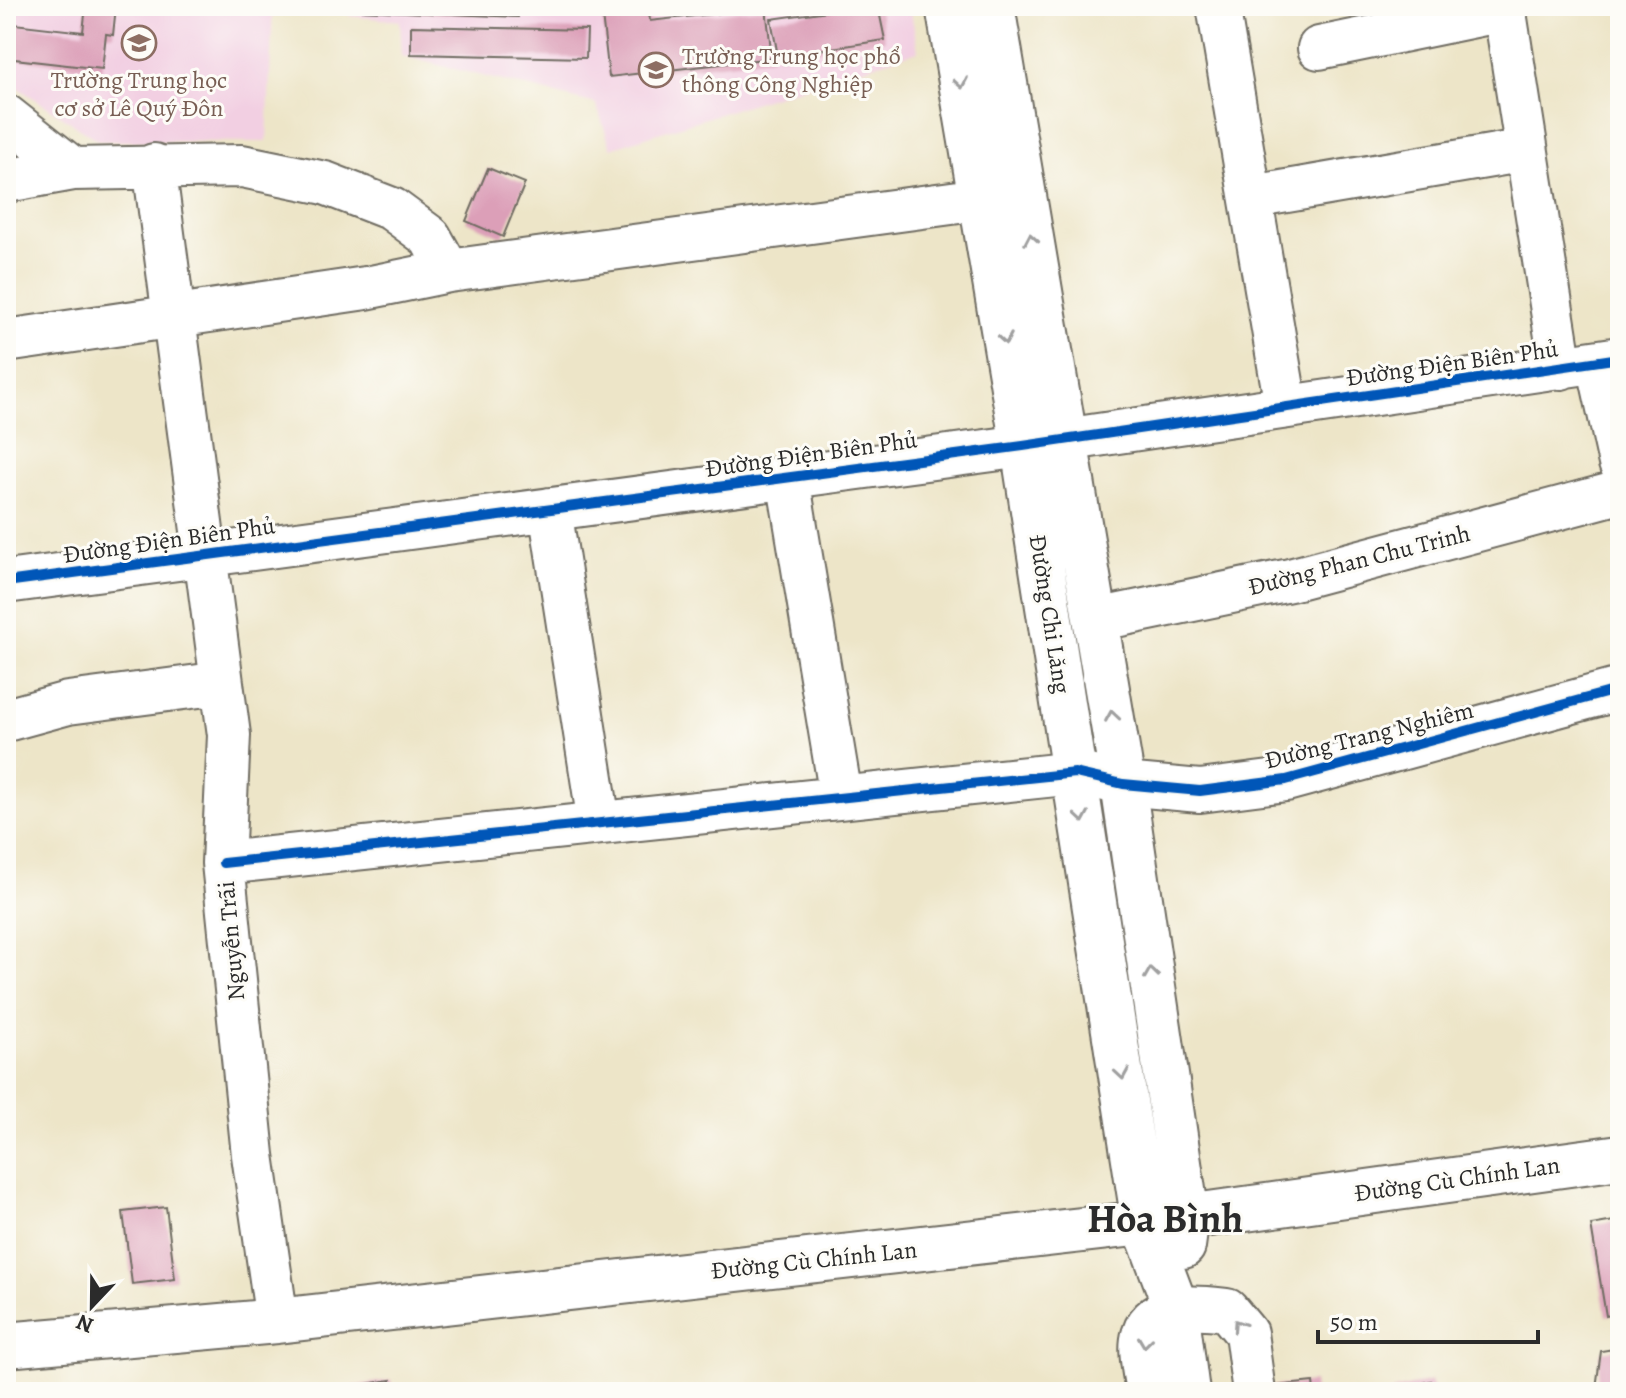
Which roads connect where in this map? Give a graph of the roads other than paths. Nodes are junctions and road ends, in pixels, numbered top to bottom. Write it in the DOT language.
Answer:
graph roads {
  1 [pos="1218,6"];
  2 [pos="970,8"];
  3 [pos="1504,8"];
  4 [pos="1319,48"];
  5 [pos="6,116"];
  6 [pos="1526,150"];
  7 [pos="154,165"];
  8 [pos="73,169"];
  9 [pos="6,181"];
  10 [pos="1252,197"];
  11 [pos="981,199"];
  12 [pos="449,271"];
  13 [pos="174,317"];
  14 [pos="6,341"];
  15 [pos="1593,363"];
  16 [pos="1286,406"];
  17 [pos="1065,439"];
  18 [pos="1023,446"];
  19 [pos="1620,463"];
  20 [pos="788,478"];
  21 [pos="1620,492"];
  22 [pos="550,509"];
  23 [pos="205,555"];
  24 [pos="6,582"];
  25 [pos="1096,620"];
  26 [pos="222,683"];
  27 [pos="1620,689"];
  28 [pos="6,720"];
  29 [pos="1075,773"];
  30 [pos="1123,784"];
  31 [pos="841,797"];
  32 [pos="599,823"];
  33 [pos="223,863"];
  34 [pos="1620,1157"];
  35 [pos="1187,1217"];
  36 [pos="1144,1223"];
  37 [pos="1176,1308"];
  38 [pos="277,1321"];
  39 [pos="6,1345"];
  40 [pos="1147,1392"];
  41 [pos="1187,1392"];
  42 [pos="1254,1392"];
  1 -- 10 [label="street"];
  2 -- 11 [label="main road, Đường Chi Lăng, one-way"];
  17 -- 2 [label="main road, Đường Chi Lăng, one-way"];
  3 -- 4 [label="street"];
  3 -- 6 [label="street"];
  5 -- 8 [label="street"];
  6 -- 10 [label="street"];
  6 -- 15 [label="street"];
  7 -- 8 [label="street"];
  7 -- 12 [label="street"];
  7 -- 13 [label="street, Nguyễn Trãi"];
  8 -- 9 [label="street"];
  10 -- 16 [label="street"];
  11 -- 12 [label="street"];
  11 -- 18 [label="main road, Đường Chi Lăng, one-way"];
  12 -- 13 [label="street"];
  13 -- 14 [label="street"];
  13 -- 23 [label="street, Nguyễn Trãi"];
  15 -- 16 [label="street, Đường Điện Biên Phủ"];
  15 -- 19 [label="street"];
  16 -- 17 [label="street, Đường Điện Biên Phủ"];
  17 -- 18 [label="street, Đường Điện Biên Phủ"];
  17 -- 25 [label="main road, Đường Chi Lăng"];
  18 -- 20 [label="street, Đường Điện Biên Phủ"];
  18 -- 29 [label="main road, Đường Chi Lăng"];
  20 -- 22 [label="street, Đường Điện Biên Phủ"];
  20 -- 31 [label="street"];
  21 -- 25 [label="street, Đường Phan Chu Trinh"];
  22 -- 23 [label="street, Đường Điện Biên Phủ"];
  22 -- 32 [label="street"];
  23 -- 24 [label="street, Đường Điện Biên Phủ"];
  23 -- 26 [label="street, Nguyễn Trãi"];
  30 -- 25 [label="main road, Đường Chi Lăng, one-way"];
  26 -- 28 [label="street"];
  26 -- 33 [label="street, Nguyễn Trãi"];
  27 -- 30 [label="street, Đường Trang Nghiêm"];
  29 -- 30 [label="street, Đường Trang Nghiêm"];
  29 -- 31 [label="street, Đường Trang Nghiêm"];
  29 -- 36 [label="main road, Đường Chi Lăng, one-way"];
  35 -- 30 [label="main road, Đường Chi Lăng, one-way"];
  31 -- 32 [label="street, Đường Trang Nghiêm"];
  32 -- 33 [label="street, Đường Trang Nghiêm"];
  33 -- 38 [label="street, Nguyễn Trãi"];
  34 -- 35 [label="main road, Đường Cù Chính Lan"];
  35 -- 36 [label="main road, Đường Cù Chính Lan"];
  35 -- 37 [label="main road, Đường Chi Lăng"];
  36 -- 37 [label="main road, Đường Chi Lăng"];
  36 -- 38 [label="main road, Đường Cù Chính Lan"];
  37 -- 40 [label="street, one-way"];
  37 -- 41 [label="main road"];
  42 -- 37 [label="street, one-way"];
  38 -- 39 [label="main road, Đường Cù Chính Lan"];
}
